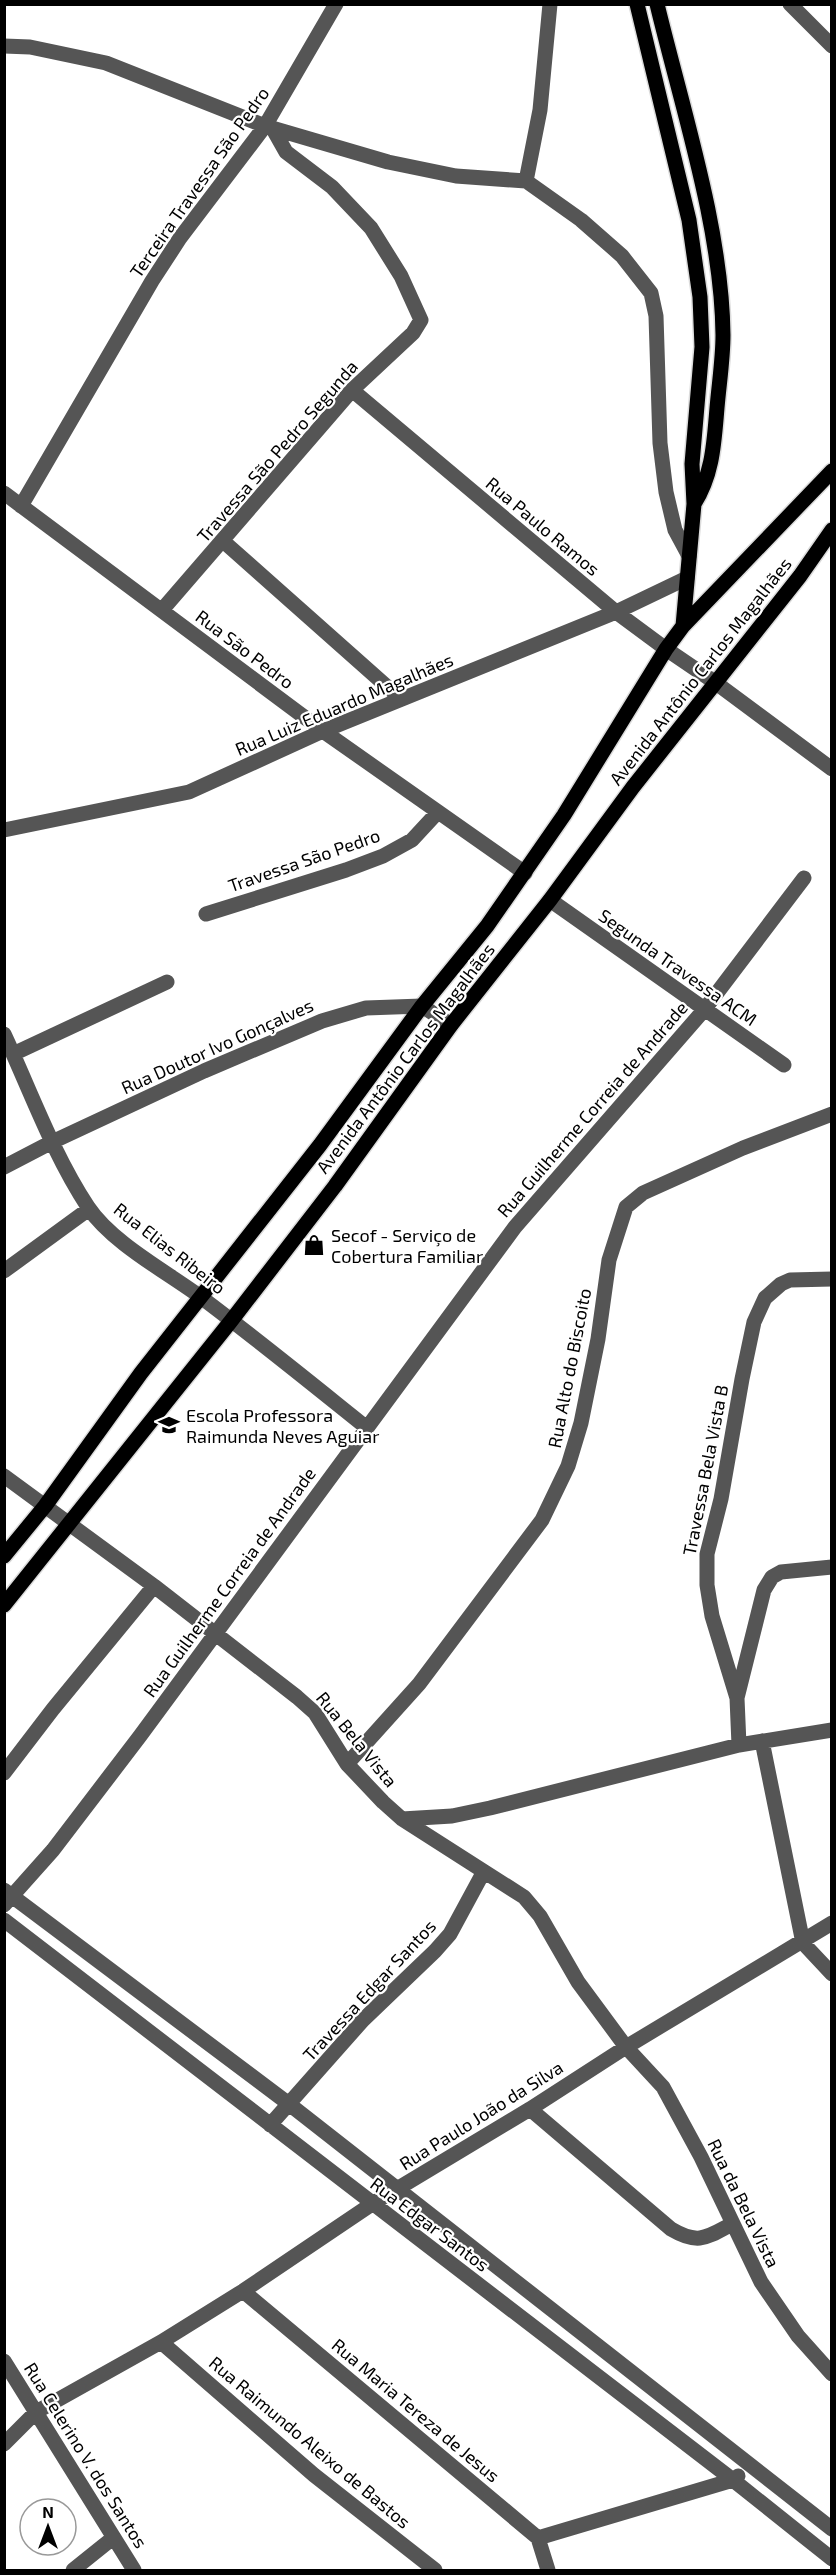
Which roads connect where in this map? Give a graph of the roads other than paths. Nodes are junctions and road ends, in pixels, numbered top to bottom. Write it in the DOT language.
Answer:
graph roads {
  1 [pos="318,4"];
  2 [pos="550,4"];
  3 [pos="637,4"];
  4 [pos="657,4"];
  5 [pos="790,4"];
  6 [pos="334,9"];
  7 [pos="4,46"];
  8 [pos="831,46"];
  9 [pos="269,127"];
  10 [pos="526,181"];
  11 [pos="352,390"];
  12 [pos="831,471"];
  13 [pos="4,493"];
  14 [pos="694,504"];
  15 [pos="21,506"];
  16 [pos="831,530"];
  17 [pos="223,541"];
  18 [pos="689,556"];
  19 [pos="687,578"];
  20 [pos="162,610"];
  21 [pos="616,612"];
  22 [pos="683,627"];
  23 [pos="666,650"];
  24 [pos="716,683"];
  25 [pos="401,699"];
  26 [pos="322,731"];
  27 [pos="831,769"];
  28 [pos="437,813"];
  29 [pos="4,830"];
  30 [pos="525,873"];
  31 [pos="804,878"];
  32 [pos="550,900"];
  33 [pos="206,914"];
  34 [pos="167,982"];
  35 [pos="422,1006"];
  36 [pos="704,1010"];
  37 [pos="451,1025"];
  38 [pos="4,1035"];
  39 [pos="13,1054"];
  40 [pos="784,1065"];
  41 [pos="831,1114"];
  42 [pos="52,1142"];
  43 [pos="4,1167"];
  44 [pos="89,1209"];
  45 [pos="4,1271"];
  46 [pos="831,1279"];
  47 [pos="201,1297"];
  48 [pos="231,1321"];
  49 [pos="367,1428"];
  50 [pos="4,1476"];
  51 [pos="45,1506"];
  52 [pos="70,1524"];
  53 [pos="4,1556"];
  54 [pos="831,1567"];
  55 [pos="154,1586"];
  56 [pos="4,1605"];
  57 [pos="215,1634"];
  58 [pos="737,1698"];
  59 [pos="831,1730"];
  60 [pos="762,1741"];
  61 [pos="739,1744"];
  62 [pos="347,1764"];
  63 [pos="4,1773"];
  64 [pos="402,1819"];
  65 [pos="483,1873"];
  66 [pos="7,1898"];
  67 [pos="4,1920"];
  68 [pos="831,1923"];
  69 [pos="803,1942"];
  70 [pos="831,1974"];
  71 [pos="626,2047"];
  72 [pos="289,2104"];
  73 [pos="530,2109"];
  74 [pos="270,2125"];
  75 [pos="398,2189"];
  76 [pos="372,2204"];
  77 [pos="732,2224"];
  78 [pos="243,2291"];
  79 [pos="573,2326"];
  80 [pos="161,2342"];
  81 [pos="558,2346"];
  82 [pos="4,2361"];
  83 [pos="831,2374"];
  84 [pos="36,2412"];
  85 [pos="4,2444"];
  86 [pos="752,2466"];
  87 [pos="732,2480"];
  88 [pos="831,2529"];
  89 [pos="113,2538"];
  90 [pos="538,2538"];
  91 [pos="831,2559"];
  92 [pos="72,2571"];
  93 [pos="134,2571"];
  94 [pos="435,2571"];
  95 [pos="548,2571"];
  1 -- 6 [label="street"];
  2 -- 10 [label="street"];
  3 -- 14 [label="main road"];
  4 -- 14 [label="main road"];
  5 -- 8 [label="street"];
  6 -- 9 [label="street, Terceira Travessa São Pedro"];
  7 -- 9 [label="street"];
  9 -- 10 [label="street"];
  9 -- 11 [label="street, Travessa São Pedro Segunda"];
  9 -- 15 [label="street, Terceira Travessa São Pedro"];
  10 -- 18 [label="street"];
  11 -- 17 [label="street, Travessa São Pedro Segunda"];
  11 -- 21 [label="street, Rua Paulo Ramos"];
  12 -- 22 [label="main road, Avenida Antônio Carlos Magalhães"];
  13 -- 15 [label="street, Rua São Pedro"];
  14 -- 18 [label="main road"];
  15 -- 20 [label="street, Rua São Pedro"];
  16 -- 24 [label="main road, Avenida Antônio Carlos Magalhães"];
  17 -- 20 [label="street, Travessa São Pedro Segunda"];
  17 -- 25 [label="street"];
  18 -- 19 [label="main road"];
  19 -- 21 [label="street, Rua Luiz Eduardo Magalhães"];
  19 -- 22 [label="main road"];
  20 -- 26 [label="street, Rua São Pedro"];
  21 -- 23 [label="street, Rua Paulo Ramos"];
  21 -- 25 [label="street, Rua Luiz Eduardo Magalhães"];
  22 -- 23 [label="main road, Avenida Antônio Carlos Magalhães"];
  23 -- 24 [label="street, Rua Paulo Ramos"];
  23 -- 30 [label="main road, Avenida Antônio Carlos Magalhães"];
  24 -- 27 [label="street, Rua Paulo Ramos"];
  24 -- 32 [label="main road, Avenida Antônio Carlos Magalhães"];
  25 -- 26 [label="street, Rua Luiz Eduardo Magalhães"];
  26 -- 28 [label="street, Rua São Pedro"];
  26 -- 29 [label="street, Rua Luiz Eduardo Magalhães"];
  28 -- 30 [label="street, Rua São Pedro"];
  28 -- 33 [label="street, Travessa São Pedro"];
  30 -- 35 [label="main road, Avenida Antônio Carlos Magalhães"];
  31 -- 36 [label="street, Rua Guilherme Correia de Andrade"];
  32 -- 36 [label="street, Segunda Travessa ACM"];
  32 -- 37 [label="main road, Avenida Antônio Carlos Magalhães"];
  34 -- 39 [label="street"];
  35 -- 37 [label="street"];
  35 -- 42 [label="street, Rua Doutor Ivo Gonçalves"];
  35 -- 47 [label="main road, Avenida Antônio Carlos Magalhães"];
  36 -- 40 [label="street, Segunda Travessa ACM"];
  36 -- 49 [label="street, Rua Guilherme Correia de Andrade"];
  37 -- 48 [label="main road, Avenida Antônio Carlos Magalhães"];
  38 -- 39 [label="street, Rua Elias Ribeiro"];
  39 -- 42 [label="street, Rua Elias Ribeiro"];
  41 -- 62 [label="street, Rua Alto do Biscoito"];
  42 -- 43 [label="street, Rua Doutor Ivo Gonçalves"];
  42 -- 44 [label="street, Rua Elias Ribeiro"];
  44 -- 45 [label="street"];
  44 -- 47 [label="street, Rua Elias Ribeiro"];
  46 -- 58 [label="street, Travessa Bela Vista B"];
  47 -- 48 [label="street, Rua Elias Ribeiro"];
  47 -- 51 [label="main road, Avenida Antônio Carlos Magalhães"];
  48 -- 49 [label="street, Rua Elias Ribeiro"];
  48 -- 52 [label="main road, Avenida Antônio Carlos Magalhães"];
  49 -- 57 [label="street, Rua Guilherme Correia de Andrade"];
  50 -- 51 [label="street, Rua Bela Vista"];
  51 -- 52 [label="street, Rua Bela Vista"];
  51 -- 53 [label="main road, Avenida Antônio Carlos Magalhães"];
  52 -- 55 [label="street, Rua Bela Vista"];
  52 -- 56 [label="main road, Avenida Antônio Carlos Magalhães"];
  54 -- 58 [label="street"];
  55 -- 57 [label="street, Rua Bela Vista"];
  55 -- 63 [label="street"];
  57 -- 62 [label="street, Rua Bela Vista"];
  57 -- 66 [label="street, Rua Guilherme Correia de Andrade"];
  58 -- 61 [label="street, Travessa Bela Vista B"];
  59 -- 60 [label="street"];
  60 -- 61 [label="street"];
  60 -- 69 [label="street"];
  61 -- 64 [label="street"];
  62 -- 64 [label="street, Rua Bela Vista"];
  64 -- 65 [label="street, Rua Bela Vista"];
  65 -- 71 [label="street, Rua da Bela Vista"];
  65 -- 72 [label="street, Travessa Edgar Santos"];
  66 -- 72 [label="street, Rua Edgar Santos"];
  67 -- 74 [label="street, Rua Edgar Santos"];
  68 -- 69 [label="street, Rua Paulo João da Silva"];
  69 -- 70 [label="street"];
  69 -- 71 [label="street, Rua Paulo João da Silva"];
  71 -- 73 [label="street, Rua Paulo João da Silva"];
  71 -- 77 [label="street, Rua da Bela Vista"];
  72 -- 74 [label="street, Travessa Edgar Santos"];
  72 -- 75 [label="street, Rua Edgar Santos"];
  73 -- 75 [label="street, Rua Paulo João da Silva"];
  73 -- 77 [label="street"];
  74 -- 76 [label="street, Rua Edgar Santos"];
  75 -- 76 [label="street, Rua Paulo João da Silva"];
  75 -- 79 [label="street, Rua Edgar Santos"];
  76 -- 78 [label="street, Rua Paulo João da Silva"];
  76 -- 81 [label="street, Rua Edgar Santos"];
  77 -- 83 [label="street, Rua da Bela Vista"];
  78 -- 80 [label="street, Rua Paulo João da Silva"];
  78 -- 90 [label="street, Rua Maria Tereza de Jesus"];
  79 -- 81 [label="street"];
  79 -- 86 [label="street, Rua Edgar Santos"];
  80 -- 84 [label="street, Rua Paulo João da Silva"];
  80 -- 94 [label="street, Rua Raimundo Aleixo de Bastos"];
  81 -- 87 [label="street, Rua Edgar Santos"];
  82 -- 84 [label="street, Rua Celerino V. dos Santos"];
  84 -- 85 [label="street, Rua Paulo João da Silva"];
  84 -- 89 [label="street, Rua Celerino V. dos Santos"];
  86 -- 87 [label="street"];
  86 -- 88 [label="street, Rua Edgar Santos"];
  87 -- 90 [label="street"];
  87 -- 91 [label="street, Rua Edgar Santos"];
  89 -- 92 [label="street"];
  89 -- 93 [label="street, Rua Celerino V. dos Santos"];
  90 -- 95 [label="street"];
}
